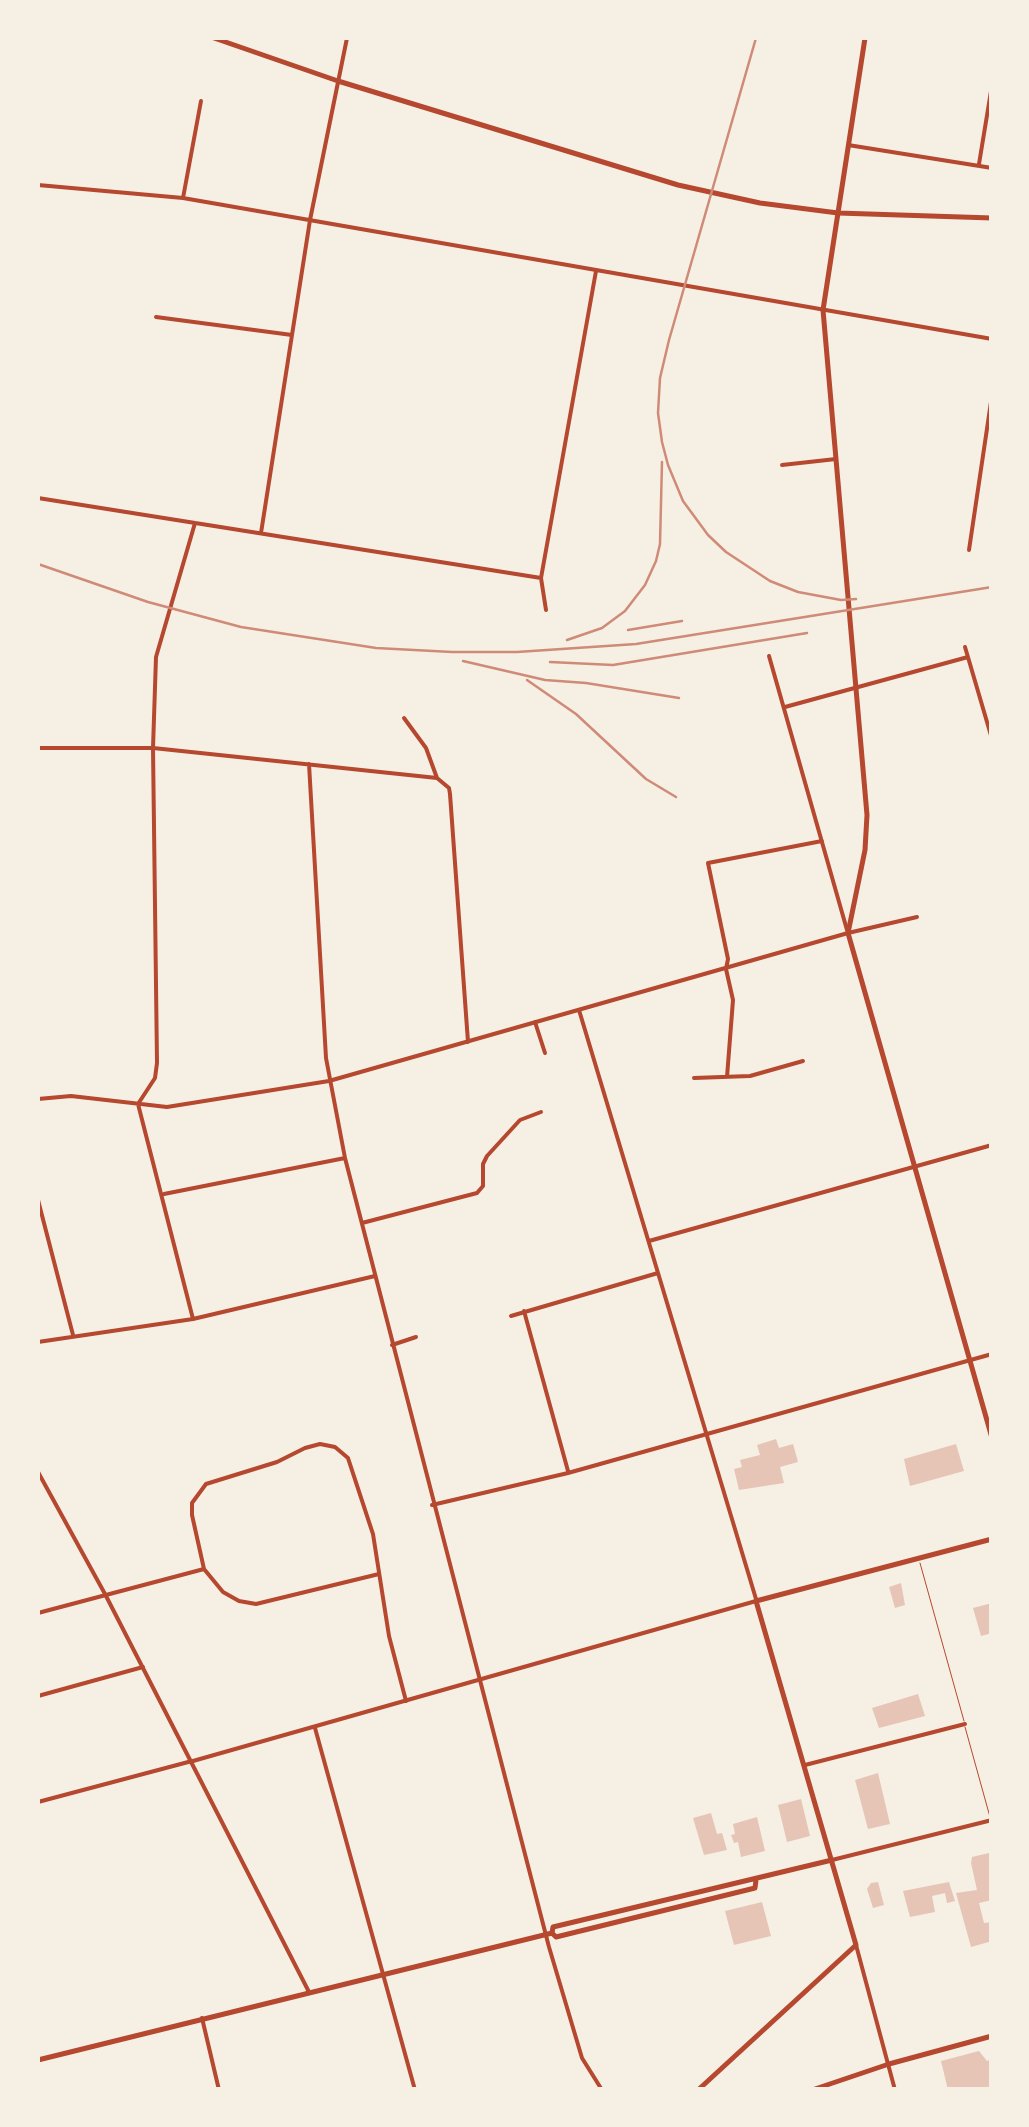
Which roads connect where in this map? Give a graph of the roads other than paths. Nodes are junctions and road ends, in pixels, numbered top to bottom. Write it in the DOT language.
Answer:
graph roads {
  1 [pos="214,38"];
  2 [pos="346,38"];
  3 [pos="865,38"];
  4 [pos="338,81"];
  5 [pos="992,84"];
  6 [pos="201,101"];
  7 [pos="848,146"];
  8 [pos="978,166"];
  9 [pos="992,168"];
  10 [pos="38,186"];
  11 [pos="183,198"];
  12 [pos="838,213"];
  13 [pos="992,218"];
  14 [pos="310,220"];
  15 [pos="596,270"];
  16 [pos="823,310"];
  17 [pos="156,316"];
  18 [pos="292,336"];
  19 [pos="992,339"];
  20 [pos="992,396"];
  21 [pos="836,460"];
  22 [pos="782,465"];
  23 [pos="980,468"];
  24 [pos="992,468"];
  25 [pos="38,498"];
  26 [pos="195,523"];
  27 [pos="261,533"];
  28 [pos="969,550"];
  29 [pos="540,578"];
  30 [pos="546,610"];
  31 [pos="966,647"];
  32 [pos="769,656"];
  33 [pos="968,657"];
  34 [pos="857,687"];
  35 [pos="992,694"];
  36 [pos="980,696"];
  37 [pos="784,707"];
  38 [pos="404,718"];
  39 [pos="992,739"];
  40 [pos="38,748"];
  41 [pos="153,748"];
  42 [pos="309,764"];
  43 [pos="437,778"];
  44 [pos="822,841"];
  45 [pos="917,917"];
  46 [pos="848,933"];
  47 [pos="726,968"];
  48 [pos="580,1010"];
  49 [pos="535,1022"];
  50 [pos="468,1042"];
  51 [pos="545,1053"];
  52 [pos="803,1061"];
  53 [pos="727,1076"];
  54 [pos="694,1078"];
  55 [pos="329,1081"];
  56 [pos="38,1099"];
  57 [pos="138,1104"];
  58 [pos="540,1112"];
  59 [pos="992,1145"];
  60 [pos="345,1158"];
  61 [pos="914,1167"];
  62 [pos="162,1195"];
  63 [pos="38,1200"];
  64 [pos="362,1224"];
  65 [pos="648,1241"];
  66 [pos="658,1272"];
  67 [pos="375,1276"];
  68 [pos="524,1312"];
  69 [pos="511,1316"];
  70 [pos="193,1319"];
  71 [pos="73,1336"];
  72 [pos="416,1337"];
  73 [pos="38,1342"];
  74 [pos="392,1345"];
  75 [pos="992,1354"];
  76 [pos="969,1361"];
  77 [pos="707,1436"];
  78 [pos="992,1438"];
  79 [pos="38,1472"];
  80 [pos="568,1473"];
  81 [pos="432,1505"];
  82 [pos="992,1539"];
  83 [pos="918,1556"];
  84 [pos="204,1568"];
  85 [pos="379,1574"];
  86 [pos="106,1594"];
  87 [pos="756,1602"];
  88 [pos="38,1613"];
  89 [pos="143,1667"];
  90 [pos="478,1680"];
  91 [pos="38,1696"];
  92 [pos="406,1702"];
  93 [pos="965,1724"];
  94 [pos="315,1727"];
  95 [pos="192,1761"];
  96 [pos="805,1766"];
  97 [pos="38,1802"];
  98 [pos="991,1822"];
  99 [pos="832,1860"];
  100 [pos="756,1880"];
  101 [pos="671,1897"];
  102 [pos="674,1908"];
  103 [pos="549,1934"];
  104 [pos="856,1945"];
  105 [pos="384,1974"];
  106 [pos="309,1992"];
  107 [pos="202,2018"];
  108 [pos="992,2036"];
  109 [pos="38,2060"];
  110 [pos="889,2064"];
  111 [pos="219,2090"];
  112 [pos="415,2090"];
  113 [pos="602,2090"];
  114 [pos="698,2090"];
  115 [pos="812,2090"];
  116 [pos="895,2090"];
  1 -- 4 [label="main road"];
  2 -- 4 [label="street"];
  3 -- 7 [label="main road"];
  4 -- 12 [label="main road"];
  4 -- 14 [label="street"];
  5 -- 8 [label="street"];
  6 -- 11 [label="street"];
  7 -- 8 [label="street"];
  7 -- 12 [label="main road"];
  8 -- 9 [label="street"];
  10 -- 11 [label="street"];
  11 -- 14 [label="street"];
  12 -- 13 [label="main road"];
  12 -- 16 [label="main road"];
  14 -- 15 [label="street"];
  14 -- 18 [label="street"];
  15 -- 16 [label="street"];
  15 -- 29 [label="street"];
  16 -- 19 [label="street"];
  16 -- 21 [label="main road"];
  17 -- 18 [label="street"];
  18 -- 27 [label="street"];
  20 -- 23 [label="street"];
  21 -- 22 [label="street"];
  21 -- 34 [label="main road"];
  23 -- 24 [label="street"];
  23 -- 28 [label="street"];
  25 -- 26 [label="street"];
  26 -- 27 [label="street"];
  26 -- 41 [label="street"];
  27 -- 29 [label="street"];
  29 -- 30 [label="street"];
  31 -- 33 [label="street"];
  32 -- 37 [label="street"];
  33 -- 34 [label="street"];
  33 -- 36 [label="street"];
  34 -- 37 [label="street"];
  34 -- 46 [label="main road"];
  35 -- 36 [label="street"];
  36 -- 39 [label="street"];
  37 -- 44 [label="street"];
  38 -- 43 [label="street"];
  40 -- 41 [label="street"];
  41 -- 42 [label="street"];
  41 -- 57 [label="street"];
  42 -- 43 [label="street"];
  42 -- 55 [label="street"];
  43 -- 50 [label="street"];
  44 -- 46 [label="street"];
  44 -- 47 [label="street"];
  45 -- 46 [label="street"];
  46 -- 47 [label="street"];
  46 -- 61 [label="main road"];
  47 -- 48 [label="street"];
  47 -- 53 [label="street"];
  48 -- 49 [label="street"];
  48 -- 65 [label="street"];
  49 -- 50 [label="street"];
  49 -- 51 [label="street"];
  50 -- 55 [label="street"];
  52 -- 53 [label="street"];
  53 -- 54 [label="street"];
  55 -- 57 [label="street"];
  55 -- 60 [label="street"];
  56 -- 57 [label="street"];
  57 -- 62 [label="street"];
  58 -- 64 [label="street"];
  59 -- 61 [label="street"];
  60 -- 62 [label="street"];
  60 -- 64 [label="street"];
  61 -- 65 [label="street"];
  61 -- 76 [label="main road"];
  62 -- 70 [label="street"];
  63 -- 71 [label="street"];
  64 -- 67 [label="street"];
  65 -- 66 [label="street"];
  66 -- 68 [label="street"];
  66 -- 77 [label="street"];
  67 -- 70 [label="street"];
  67 -- 74 [label="street"];
  68 -- 69 [label="street"];
  68 -- 80 [label="street"];
  70 -- 71 [label="street"];
  71 -- 73 [label="street"];
  72 -- 74 [label="street"];
  74 -- 81 [label="street"];
  75 -- 76 [label="street"];
  76 -- 77 [label="street"];
  76 -- 78 [label="main road"];
  77 -- 80 [label="street"];
  77 -- 87 [label="street"];
  79 -- 86 [label="street"];
  80 -- 81 [label="street"];
  81 -- 90 [label="street"];
  82 -- 83 [label="main road"];
  83 -- 87 [label="main road"];
  83 -- 93 [label="lane"];
  84 -- 85 [label="street"];
  84 -- 85 [label="street"];
  84 -- 86 [label="street"];
  85 -- 92 [label="street"];
  86 -- 88 [label="street"];
  86 -- 89 [label="street"];
  87 -- 90 [label="street"];
  87 -- 96 [label="main road"];
  89 -- 91 [label="street"];
  89 -- 95 [label="street"];
  90 -- 92 [label="street"];
  90 -- 103 [label="street"];
  92 -- 94 [label="street"];
  93 -- 96 [label="street"];
  93 -- 98 [label="lane"];
  94 -- 95 [label="street"];
  94 -- 105 [label="street"];
  95 -- 97 [label="street"];
  95 -- 106 [label="street"];
  96 -- 99 [label="main road"];
  98 -- 99 [label="street"];
  99 -- 100 [label="main road"];
  99 -- 104 [label="main road"];
  100 -- 101 [label="main road"];
  100 -- 102 [label="main road"];
  101 -- 102 [label="main road"];
  101 -- 103 [label="main road"];
  102 -- 103 [label="main road"];
  103 -- 105 [label="main road"];
  103 -- 113 [label="street"];
  104 -- 110 [label="street"];
  104 -- 114 [label="main road"];
  105 -- 106 [label="main road"];
  105 -- 112 [label="street"];
  106 -- 107 [label="main road"];
  107 -- 109 [label="main road"];
  107 -- 111 [label="street"];
  108 -- 110 [label="main road"];
  110 -- 115 [label="main road"];
  110 -- 116 [label="street"];
}
